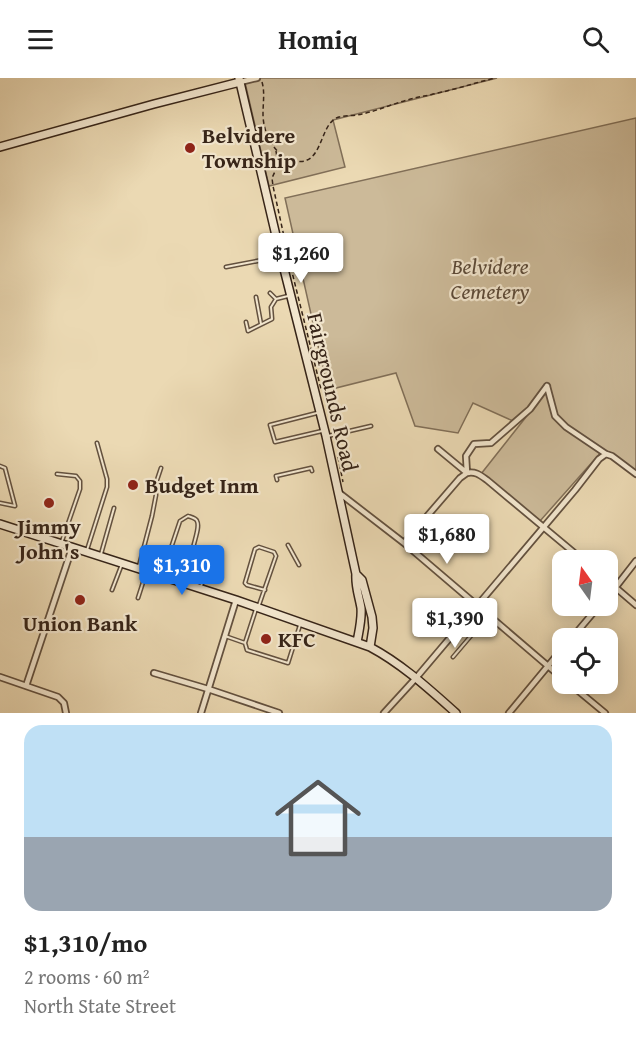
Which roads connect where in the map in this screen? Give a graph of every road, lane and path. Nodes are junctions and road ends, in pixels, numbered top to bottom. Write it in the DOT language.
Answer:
graph roads {
  1 [pos="259,78"];
  2 [pos="472,78"];
  3 [pos="495,78"];
  4 [pos="240,80"];
  5 [pos="474,84"];
  6 [pos="0,147"];
  7 [pos="276,151"];
  8 [pos="290,159"];
  9 [pos="278,165"];
  10 [pos="281,257"];
  11 [pos="226,267"];
  12 [pos="270,293"];
  13 [pos="291,295"];
  14 [pos="256,297"];
  15 [pos="276,299"];
  16 [pos="246,322"];
  17 [pos="261,324"];
  18 [pos="323,396"];
  19 [pos="320,412"];
  20 [pos="371,426"];
  21 [pos="325,433"];
  22 [pos="96,443"];
  23 [pos="438,449"];
  24 [pos="606,454"];
  25 [pos="338,458"];
  26 [pos="0,466"];
  27 [pos="161,468"];
  28 [pos="312,471"];
  29 [pos="467,473"];
  30 [pos="57,474"];
  31 [pos="636,474"];
  32 [pos="277,480"];
  33 [pos="341,490"];
  34 [pos="0,503"];
  35 [pos="114,508"];
  36 [pos="0,524"];
  37 [pos="544,527"];
  38 [pos="404,543"];
  39 [pos="61,544"];
  40 [pos="288,544"];
  41 [pos="72,548"];
  42 [pos="571,550"];
  43 [pos="86,552"];
  44 [pos="162,552"];
  45 [pos="100,557"];
  46 [pos="192,557"];
  47 [pos="636,561"];
  48 [pos="122,564"];
  49 [pos="299,565"];
  50 [pos="138,569"];
  51 [pos="147,572"];
  52 [pos="356,574"];
  53 [pos="204,578"];
  54 [pos="618,584"];
  55 [pos="200,589"];
  56 [pos="112,590"];
  57 [pos="265,590"];
  58 [pos="618,590"];
  59 [pos="138,598"];
  60 [pos="236,600"];
  61 [pos="477,605"];
  62 [pos="636,605"];
  63 [pos="257,608"];
  64 [pos="489,615"];
  65 [pos="591,616"];
  66 [pos="301,623"];
  67 [pos="581,628"];
  68 [pos="225,636"];
  69 [pos="357,642"];
  70 [pos="245,643"];
  71 [pos="370,647"];
  72 [pos="453,657"];
  73 [pos="552,661"];
  74 [pos="548,666"];
  75 [pos="552,669"];
  76 [pos="154,673"];
  77 [pos="0,677"];
  78 [pos="416,678"];
  79 [pos="26,686"];
  80 [pos="208,689"];
  81 [pos="582,694"];
  82 [pos="66,713"];
  83 [pos="201,713"];
  84 [pos="279,713"];
  85 [pos="384,713"];
  86 [pos="456,713"];
  87 [pos="509,713"];
  88 [pos="605,713"];
  1 -- 4 [label="street"];
  1 -- 7 [label="path"];
  2 -- 5 [label="path"];
  3 -- 5 [label="path"];
  4 -- 6 [label="main road"];
  4 -- 10 [label="main road, Fairgrounds Road"];
  5 -- 8 [label="path"];
  7 -- 8 [label="path"];
  7 -- 9 [label="path"];
  8 -- 9 [label="path"];
  9 -- 18 [label="path"];
  10 -- 11 [label="lane"];
  10 -- 13 [label="main road, Fairgrounds Road"];
  12 -- 15 [label="lane"];
  13 -- 15 [label="lane"];
  13 -- 19 [label="main road, Fairgrounds Road"];
  14 -- 17 [label="lane"];
  15 -- 17 [label="lane"];
  16 -- 17 [label="lane"];
  19 -- 21 [label="main road, Fairgrounds Road"];
  19 -- 21 [label="lane"];
  20 -- 21 [label="lane"];
  21 -- 33 [label="main road, Fairgrounds Road"];
  22 -- 43 [label="lane"];
  23 -- 29 [label="street"];
  24 -- 29 [label="street"];
  24 -- 31 [label="street"];
  24 -- 37 [label="street"];
  25 -- 33 [label="path"];
  26 -- 34 [label="lane"];
  27 -- 50 [label="lane"];
  28 -- 32 [label="lane"];
  29 -- 37 [label="street"];
  29 -- 38 [label="street"];
  30 -- 39 [label="lane"];
  33 -- 38 [label="street"];
  33 -- 52 [label="main road, Fairgrounds Road"];
  35 -- 45 [label="lane"];
  36 -- 39 [label="main road"];
  37 -- 42 [label="street"];
  37 -- 61 [label="street"];
  38 -- 61 [label="street"];
  39 -- 41 [label="main road"];
  40 -- 49 [label="lane"];
  41 -- 43 [label="main road"];
  41 -- 79 [label="street"];
  43 -- 45 [label="main road"];
  44 -- 46 [label="lane"];
  45 -- 48 [label="main road"];
  47 -- 54 [label="street"];
  48 -- 50 [label="main road"];
  48 -- 56 [label="lane"];
  50 -- 51 [label="main road"];
  51 -- 55 [label="main road"];
  51 -- 59 [label="lane"];
  52 -- 69 [label="main road, Fairgrounds Road"];
  52 -- 71 [label="main road, Fairgrounds Road"];
  53 -- 55 [label="lane"];
  55 -- 60 [label="main road"];
  57 -- 57 [label="lane"];
  57 -- 63 [label="lane"];
  58 -- 62 [label="street"];
  60 -- 63 [label="main road"];
  60 -- 68 [label="street"];
  61 -- 64 [label="street"];
  61 -- 78 [label="street"];
  63 -- 66 [label="main road"];
  63 -- 70 [label="lane"];
  64 -- 72 [label="lane"];
  64 -- 74 [label="street"];
  65 -- 67 [label="street"];
  66 -- 69 [label="main road"];
  66 -- 70 [label="lane"];
  68 -- 70 [label="lane"];
  68 -- 80 [label="street"];
  69 -- 71 [label="main road"];
  71 -- 78 [label="main road"];
  73 -- 74 [label="street"];
  74 -- 75 [label="street"];
  74 -- 87 [label="street"];
  76 -- 80 [label="street"];
  77 -- 79 [label="street"];
  78 -- 85 [label="street"];
  78 -- 86 [label="main road"];
  79 -- 82 [label="street"];
  80 -- 83 [label="street"];
  80 -- 84 [label="street"];
  81 -- 88 [label="street"];
}
